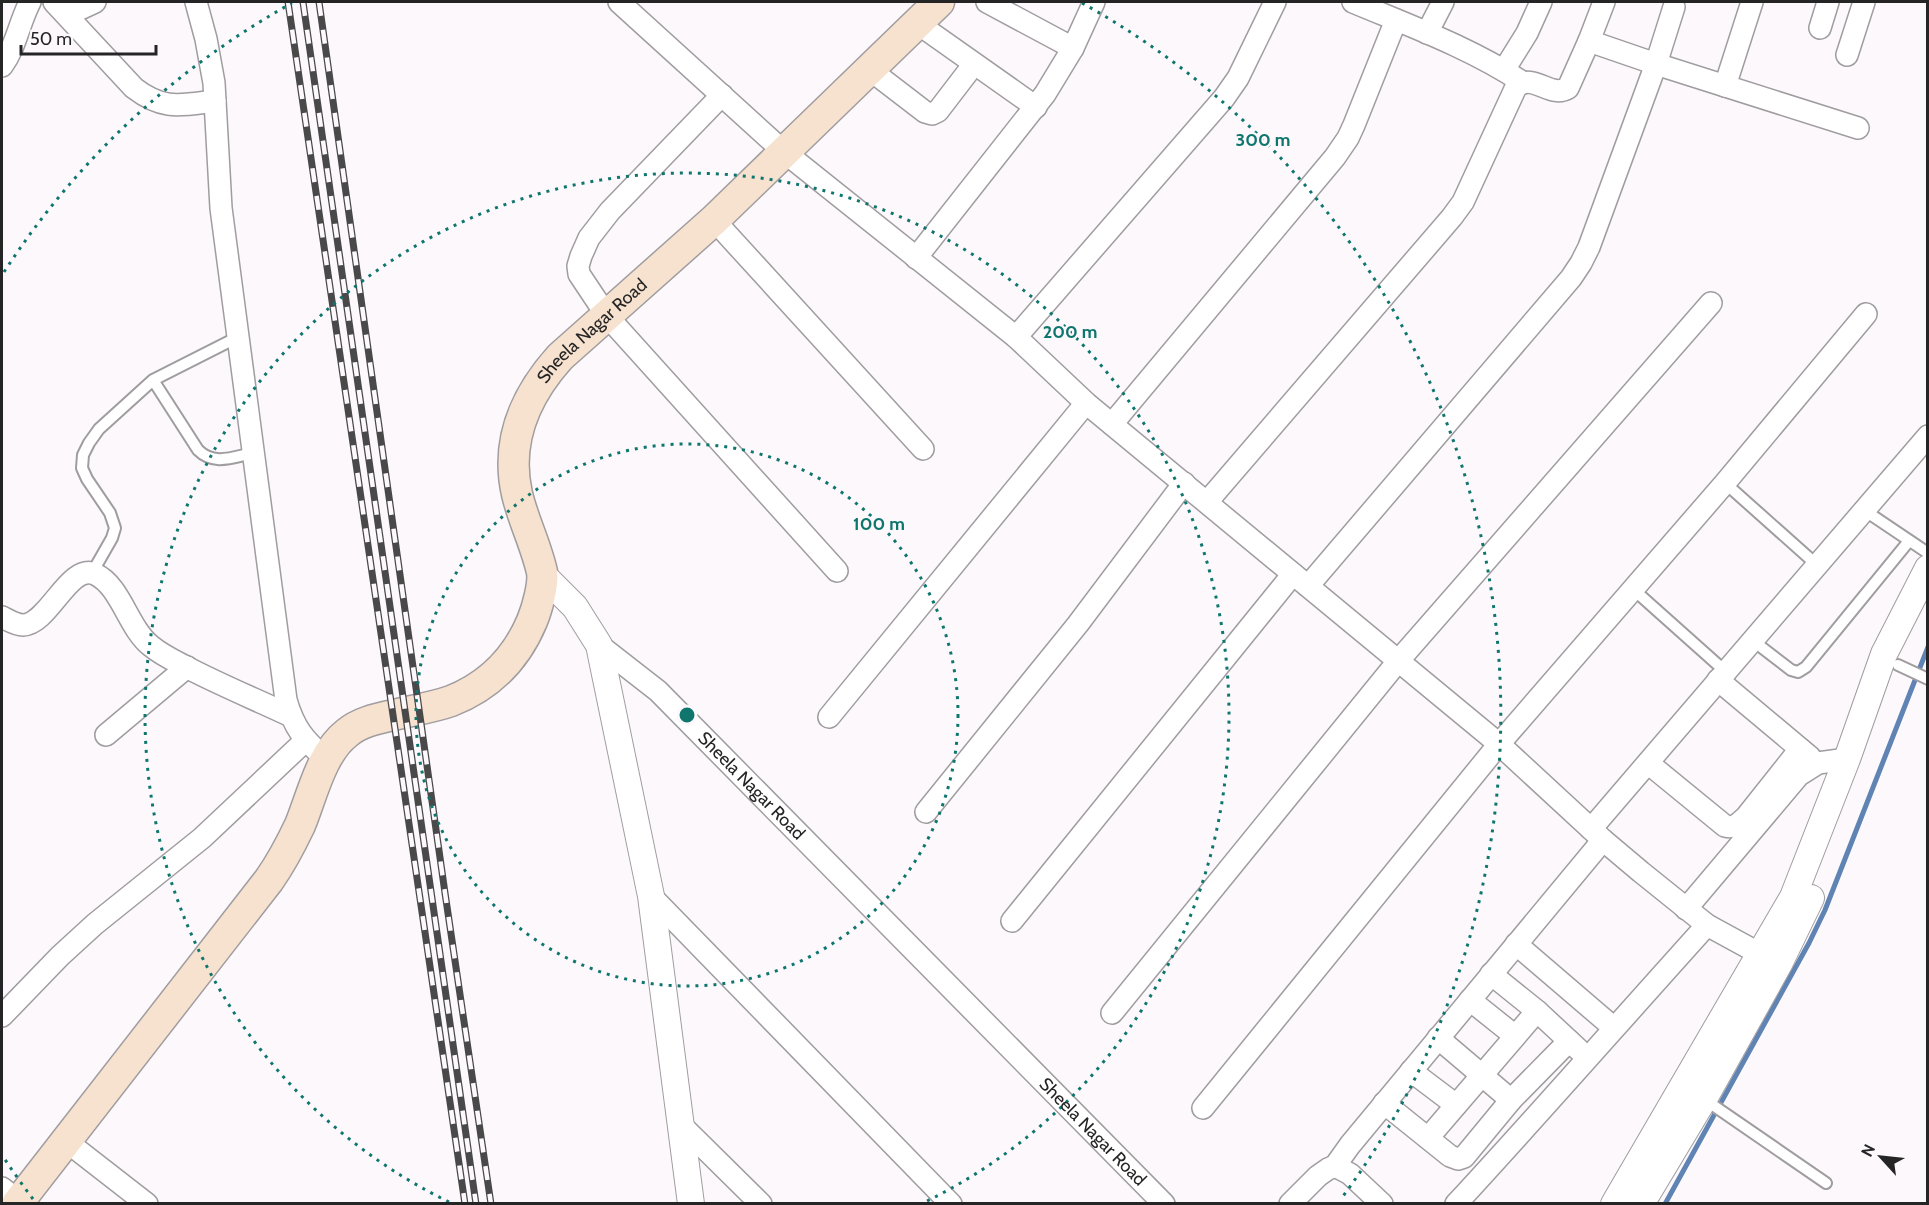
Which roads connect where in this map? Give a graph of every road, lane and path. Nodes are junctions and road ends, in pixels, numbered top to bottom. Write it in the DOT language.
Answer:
graph roads {
  1 [pos="30,2"];
  2 [pos="95,2"];
  3 [pos="196,2"];
  4 [pos="619,2"];
  5 [pos="987,2"];
  6 [pos="1094,2"];
  7 [pos="1275,2"];
  8 [pos="1353,2"];
  9 [pos="1443,2"];
  10 [pos="1541,2"];
  11 [pos="1604,2"];
  12 [pos="1752,2"];
  13 [pos="1828,2"];
  14 [pos="1864,2"];
  15 [pos="1670,3"];
  16 [pos="60,8"];
  17 [pos="930,8"];
  18 [pos="1396,20"];
  19 [pos="1820,28"];
  20 [pos="1427,33"];
  21 [pos="1588,41"];
  22 [pos="1073,48"];
  23 [pos="1847,55"];
  24 [pos="974,64"];
  25 [pos="1656,64"];
  26 [pos="2,66"];
  27 [pos="869,69"];
  28 [pos="1504,70"];
  29 [pos="1522,82"];
  30 [pos="1725,86"];
  31 [pos="722,95"];
  32 [pos="215,101"];
  33 [pos="1036,107"];
  34 [pos="1858,128"];
  35 [pos="783,151"];
  36 [pos="714,220"];
  37 [pos="916,258"];
  38 [pos="1711,303"];
  39 [pos="1866,314"];
  40 [pos="607,316"];
  41 [pos="238,337"];
  42 [pos="1016,337"];
  43 [pos="153,381"];
  44 [pos="1086,403"];
  45 [pos="1112,424"];
  46 [pos="1928,436"];
  47 [pos="923,449"];
  48 [pos="253,453"];
  49 [pos="1184,483"];
  50 [pos="1725,483"];
  51 [pos="1207,502"];
  52 [pos="1864,510"];
  53 [pos="1908,541"];
  54 [pos="1928,553"];
  55 [pos="1817,565"];
  56 [pos="1928,568"];
  57 [pos="837,571"];
  58 [pos="92,573"];
  59 [pos="542,574"];
  60 [pos="1300,580"];
  61 [pos="1633,589"];
  62 [pos="1928,605"];
  63 [pos="2,617"];
  64 [pos="1752,640"];
  65 [pos="599,645"];
  66 [pos="1399,660"];
  67 [pos="187,667"];
  68 [pos="1907,669"];
  69 [pos="1722,676"];
  70 [pos="1927,679"];
  71 [pos="291,716"];
  72 [pos="829,717"];
  73 [pos="106,735"];
  74 [pos="1498,744"];
  75 [pos="1800,749"];
  76 [pos="316,750"];
  77 [pos="1847,759"];
  78 [pos="1648,763"];
  79 [pos="1818,763"];
  80 [pos="926,812"];
  81 [pos="1597,834"];
  82 [pos="651,896"];
  83 [pos="1686,909"];
  84 [pos="1012,921"];
  85 [pos="1707,925"];
  86 [pos="1516,944"];
  87 [pos="1770,959"];
  88 [pos="1491,974"];
  89 [pos="1470,1000"];
  90 [pos="1537,1011"];
  91 [pos="1112,1013"];
  92 [pos="2,1016"];
  93 [pos="1614,1028"];
  94 [pos="1515,1036"];
  95 [pos="1438,1038"];
  96 [pos="1569,1041"];
  97 [pos="1588,1059"];
  98 [pos="1411,1071"];
  99 [pos="1482,1075"];
  100 [pos="1511,1100"];
  101 [pos="1384,1103"];
  102 [pos="1456,1105"];
  103 [pos="1714,1105"];
  104 [pos="1203,1108"];
  105 [pos="682,1126"];
  106 [pos="1428,1138"];
  107 [pos="66,1141"];
  108 [pos="1335,1166"];
  109 [pos="1826,1183"];
  110 [pos="13,1198"];
  111 [pos="147,1203"];
  112 [pos="692,1203"];
  113 [pos="761,1203"];
  114 [pos="951,1203"];
  115 [pos="1164,1203"];
  116 [pos="1290,1203"];
  117 [pos="1382,1203"];
  118 [pos="1456,1203"];
  119 [pos="1614,1203"];
  120 [pos="1641,1203"];
  1 -- 26 [label="street"];
  2 -- 16 [label="street"];
  3 -- 32 [label="street"];
  4 -- 31 [label="street"];
  5 -- 22 [label="street"];
  6 -- 22 [label="street"];
  7 -- 42 [label="street"];
  8 -- 18 [label="street"];
  9 -- 20 [label="street"];
  10 -- 28 [label="street"];
  11 -- 21 [label="street"];
  12 -- 30 [label="street"];
  13 -- 19 [label="street"];
  14 -- 23 [label="street"];
  15 -- 25 [label="street"];
  16 -- 32 [label="street"];
  17 -- 24 [label="street"];
  17 -- 27 [label="main road, Sheela Nagar Road"];
  18 -- 20 [label="street"];
  18 -- 45 [label="street"];
  20 -- 28 [label="street"];
  21 -- 25 [label="street"];
  21 -- 29 [label="street"];
  22 -- 33 [label="street"];
  24 -- 27 [label="street"];
  24 -- 33 [label="street"];
  25 -- 30 [label="street"];
  25 -- 60 [label="street"];
  27 -- 35 [label="main road, Sheela Nagar Road"];
  28 -- 29 [label="street"];
  29 -- 51 [label="street"];
  30 -- 34 [label="street"];
  31 -- 35 [label="street"];
  31 -- 40 [label="street"];
  32 -- 41 [label="street"];
  33 -- 37 [label="street"];
  35 -- 36 [label="main road, Sheela Nagar Road"];
  35 -- 37 [label="street"];
  36 -- 40 [label="main road, Sheela Nagar Road"];
  36 -- 47 [label="street"];
  37 -- 42 [label="street"];
  38 -- 66 [label="street"];
  39 -- 50 [label="street"];
  40 -- 57 [label="street"];
  40 -- 59 [label="main road, Sheela Nagar Road"];
  41 -- 43 [label="lane"];
  41 -- 48 [label="street"];
  42 -- 44 [label="street"];
  43 -- 48 [label="lane"];
  43 -- 58 [label="lane"];
  44 -- 45 [label="street"];
  44 -- 72 [label="street"];
  45 -- 49 [label="street"];
  46 -- 52 [label="street"];
  48 -- 71 [label="street"];
  49 -- 51 [label="street"];
  49 -- 80 [label="street"];
  50 -- 55 [label="lane"];
  50 -- 61 [label="street"];
  51 -- 60 [label="street"];
  52 -- 53 [label="lane"];
  52 -- 55 [label="street"];
  53 -- 54 [label="lane"];
  53 -- 64 [label="lane"];
  55 -- 64 [label="street"];
  56 -- 77 [label="street"];
  58 -- 63 [label="street"];
  58 -- 67 [label="street"];
  59 -- 65 [label="street, Sheela Nagar Road"];
  59 -- 76 [label="main road"];
  60 -- 66 [label="street"];
  60 -- 84 [label="street"];
  61 -- 69 [label="lane"];
  61 -- 74 [label="street"];
  62 -- 68 [label="street"];
  64 -- 69 [label="street"];
  65 -- 82 [label="street"];
  65 -- 115 [label="street, Sheela Nagar Road"];
  66 -- 74 [label="street"];
  66 -- 91 [label="street"];
  67 -- 71 [label="street"];
  67 -- 73 [label="street"];
  68 -- 70 [label="lane"];
  68 -- 87 [label="street"];
  69 -- 75 [label="street"];
  69 -- 78 [label="street"];
  71 -- 76 [label="street"];
  74 -- 81 [label="street"];
  74 -- 104 [label="street"];
  75 -- 78 [label="street"];
  75 -- 79 [label="street"];
  76 -- 92 [label="street"];
  76 -- 107 [label="main road"];
  77 -- 79 [label="street"];
  77 -- 87 [label="street"];
  78 -- 81 [label="street"];
  79 -- 83 [label="street"];
  81 -- 83 [label="street"];
  81 -- 86 [label="street"];
  82 -- 105 [label="street"];
  82 -- 114 [label="street"];
  83 -- 85 [label="street"];
  85 -- 87 [label="street"];
  85 -- 93 [label="street"];
  86 -- 88 [label="street"];
  86 -- 93 [label="street"];
  87 -- 103 [label="street"];
  87 -- 119 [label="street"];
  88 -- 89 [label="street"];
  88 -- 90 [label="street"];
  89 -- 94 [label="street"];
  89 -- 95 [label="street"];
  90 -- 94 [label="street"];
  90 -- 96 [label="street"];
  93 -- 97 [label="street"];
  94 -- 99 [label="street"];
  95 -- 98 [label="street"];
  95 -- 99 [label="street"];
  96 -- 97 [label="street"];
  96 -- 100 [label="street"];
  97 -- 118 [label="street"];
  98 -- 101 [label="street"];
  98 -- 102 [label="street"];
  99 -- 100 [label="street"];
  99 -- 102 [label="street"];
  100 -- 106 [label="street"];
  101 -- 106 [label="street"];
  101 -- 108 [label="street"];
  102 -- 106 [label="street"];
  103 -- 109 [label="lane"];
  103 -- 120 [label="street"];
  105 -- 112 [label="street"];
  105 -- 113 [label="street"];
  107 -- 110 [label="main road"];
  107 -- 111 [label="street"];
  108 -- 116 [label="street"];
  108 -- 117 [label="street"];
}
